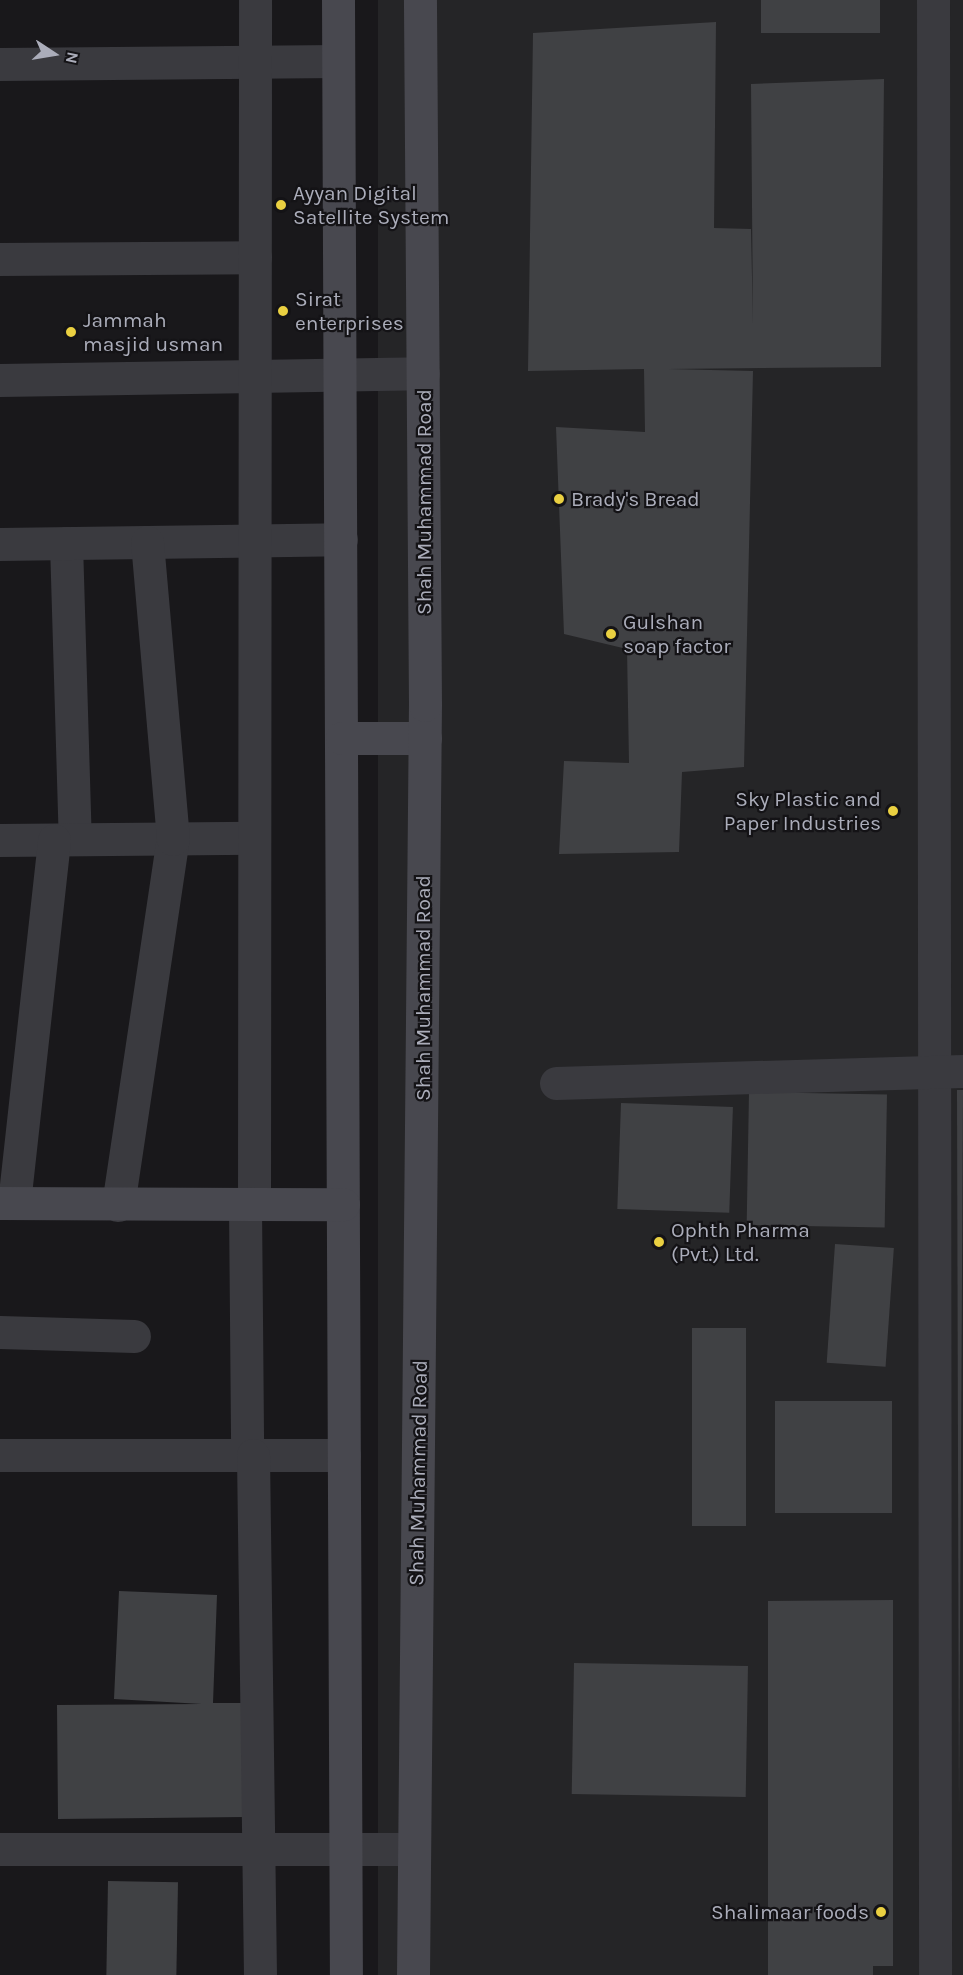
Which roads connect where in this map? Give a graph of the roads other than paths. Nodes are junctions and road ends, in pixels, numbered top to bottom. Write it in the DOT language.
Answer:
graph roads {
  1 [pos="255,0"];
  2 [pos="338,0"];
  3 [pos="420,0"];
  4 [pos="933,0"];
  5 [pos="338,61"];
  6 [pos="255,63"];
  7 [pos="0,64"];
  8 [pos="255,257"];
  9 [pos="0,259"];
  10 [pos="423,373"];
  11 [pos="340,375"];
  12 [pos="254,377"];
  13 [pos="0,380"];
  14 [pos="341,539"];
  15 [pos="254,540"];
  16 [pos="147,542"];
  17 [pos="66,543"];
  18 [pos="0,544"];
  19 [pos="342,738"];
  20 [pos="425,738"];
  21 [pos="254,838"];
  22 [pos="65,839"];
  23 [pos="173,839"];
  24 [pos="0,840"];
  25 [pos="948,1071"];
  26 [pos="556,1083"];
  27 [pos="7,1203"];
  28 [pos="250,1204"];
  29 [pos="343,1204"];
  30 [pos="118,1205"];
  31 [pos="0,1332"];
  32 [pos="134,1336"];
  33 [pos="0,1455"];
  34 [pos="250,1455"];
  35 [pos="344,1455"];
  36 [pos="0,1849"];
  37 [pos="414,1849"];
  38 [pos="259,1852"];
  39 [pos="345,1852"];
  40 [pos="261,1975"];
  41 [pos="346,1975"];
  42 [pos="413,1975"];
  43 [pos="935,1975"];
  1 -- 6 [label="street"];
  2 -- 5 [label="street"];
  3 -- 10 [label="street, Shah Muhammad Road"];
  4 -- 25 [label="street"];
  5 -- 6 [label="street"];
  5 -- 11 [label="street"];
  6 -- 7 [label="street"];
  6 -- 8 [label="street"];
  8 -- 9 [label="street"];
  8 -- 12 [label="street"];
  10 -- 11 [label="street"];
  10 -- 20 [label="street, Shah Muhammad Road"];
  11 -- 12 [label="street"];
  11 -- 14 [label="street"];
  12 -- 13 [label="street"];
  12 -- 15 [label="street"];
  14 -- 15 [label="street"];
  14 -- 19 [label="street"];
  15 -- 16 [label="street"];
  15 -- 21 [label="street"];
  16 -- 17 [label="street"];
  16 -- 23 [label="street"];
  17 -- 18 [label="street"];
  17 -- 22 [label="street"];
  19 -- 20 [label="street"];
  19 -- 29 [label="street"];
  20 -- 37 [label="street, Shah Muhammad Road"];
  21 -- 23 [label="street"];
  21 -- 28 [label="street"];
  22 -- 23 [label="street"];
  22 -- 24 [label="street"];
  22 -- 27 [label="street"];
  23 -- 30 [label="street"];
  25 -- 26 [label="street"];
  25 -- 43 [label="street"];
  27 -- 30 [label="street"];
  28 -- 29 [label="street"];
  28 -- 30 [label="street"];
  28 -- 34 [label="street"];
  29 -- 35 [label="street"];
  31 -- 32 [label="street"];
  33 -- 34 [label="street"];
  34 -- 35 [label="street"];
  34 -- 38 [label="street"];
  35 -- 39 [label="street"];
  36 -- 38 [label="street"];
  37 -- 39 [label="street"];
  37 -- 42 [label="street, Shah Muhammad Road"];
  38 -- 39 [label="street"];
  38 -- 40 [label="street"];
  39 -- 41 [label="street"];
}
